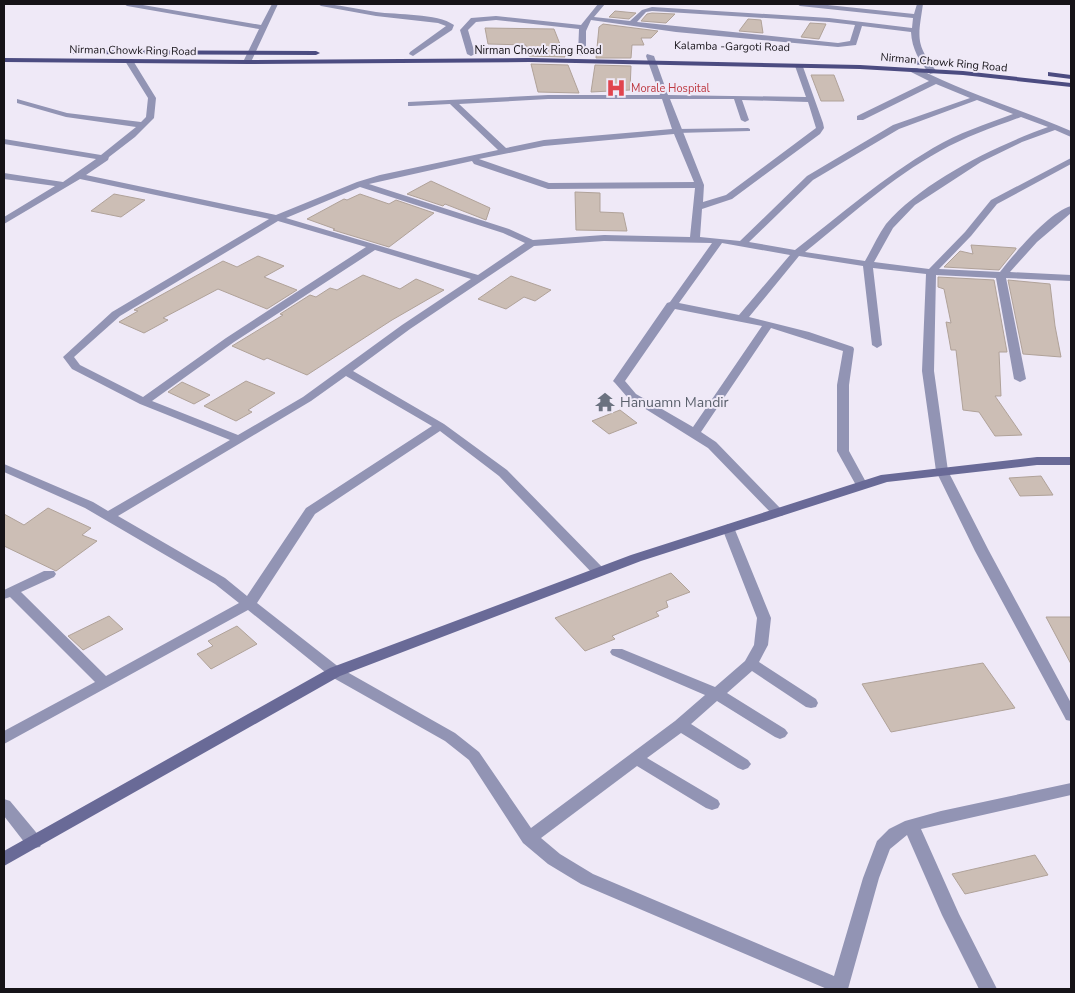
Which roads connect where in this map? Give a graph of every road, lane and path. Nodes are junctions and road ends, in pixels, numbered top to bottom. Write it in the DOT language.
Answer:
graph roads {
  1 [pos="127,4"];
  2 [pos="275,4"];
  3 [pos="320,4"];
  4 [pos="602,4"];
  5 [pos="668,4"];
  6 [pos="800,4"];
  7 [pos="920,4"];
  8 [pos="648,9"];
  9 [pos="917,16"];
  10 [pos="589,18"];
  11 [pos="631,24"];
  12 [pos="859,24"];
  13 [pos="582,27"];
  14 [pos="263,28"];
  15 [pos="913,30"];
  16 [pos="4,52"];
  17 [pos="250,53"];
  18 [pos="413,54"];
  19 [pos="471,54"];
  20 [pos="582,54"];
  21 [pos="651,59"];
  22 [pos="4,60"];
  23 [pos="129,61"];
  24 [pos="247,62"];
  25 [pos="924,62"];
  26 [pos="799,66"];
  27 [pos="914,70"];
  28 [pos="934,76"];
  29 [pos="1071,77"];
  30 [pos="1071,86"];
  31 [pos="664,97"];
  32 [pos="978,97"];
  33 [pos="737,98"];
  34 [pos="810,100"];
  35 [pos="20,101"];
  36 [pos="453,103"];
  37 [pos="411,104"];
  38 [pos="1023,113"];
  39 [pos="860,118"];
  40 [pos="745,120"];
  41 [pos="142,125"];
  42 [pos="1056,127"];
  43 [pos="748,130"];
  44 [pos="677,131"];
  45 [pos="1071,134"];
  46 [pos="4,141"];
  47 [pos="504,151"];
  48 [pos="106,158"];
  49 [pos="474,158"];
  50 [pos="1071,161"];
  51 [pos="4,176"];
  52 [pos="79,176"];
  53 [pos="360,184"];
  54 [pos="700,185"];
  55 [pos="64,186"];
  56 [pos="698,208"];
  57 [pos="1071,209"];
  58 [pos="6,218"];
  59 [pos="277,218"];
  60 [pos="695,238"];
  61 [pos="719,240"];
  62 [pos="532,243"];
  63 [pos="742,244"];
  64 [pos="373,247"];
  65 [pos="796,254"];
  66 [pos="868,264"];
  67 [pos="931,272"];
  68 [pos="1001,277"];
  69 [pos="479,278"];
  70 [pos="1071,278"];
  71 [pos="671,305"];
  72 [pos="742,318"];
  73 [pos="768,324"];
  74 [pos="877,345"];
  75 [pos="345,372"];
  76 [pos="1020,379"];
  77 [pos="144,402"];
  78 [pos="440,426"];
  79 [pos="695,432"];
  80 [pos="239,439"];
  81 [pos="1071,461"];
  82 [pos="4,468"];
  83 [pos="942,471"];
  84 [pos="861,484"];
  85 [pos="778,513"];
  86 [pos="109,516"];
  87 [pos="728,528"];
  88 [pos="598,572"];
  89 [pos="49,574"];
  90 [pos="8,593"];
  91 [pos="249,604"];
  92 [pos="617,652"];
  93 [pos="751,664"];
  94 [pos="335,672"];
  95 [pos="104,683"];
  96 [pos="716,694"];
  97 [pos="810,703"];
  98 [pos="1071,716"];
  99 [pos="680,725"];
  100 [pos="780,733"];
  101 [pos="4,738"];
  102 [pos="636,758"];
  103 [pos="743,764"];
  104 [pos="1071,789"];
  105 [pos="712,804"];
  106 [pos="4,805"];
  107 [pos="910,825"];
  108 [pos="529,838"];
  109 [pos="34,842"];
  110 [pos="4,859"];
  111 [pos="839,988"];
  112 [pos="988,989"];
  1 -- 14 [label="street"];
  2 -- 14 [label="street"];
  3 -- 18 [label="street"];
  4 -- 10 [label="street"];
  5 -- 8 [label="street"];
  6 -- 9 [label="street"];
  7 -- 9 [label="street"];
  8 -- 11 [label="street"];
  8 -- 12 [label="street"];
  9 -- 15 [label="street"];
  10 -- 11 [label="street"];
  10 -- 13 [label="street"];
  11 -- 12 [label="street"];
  12 -- 15 [label="street"];
  13 -- 19 [label="street"];
  13 -- 20 [label="street"];
  14 -- 17 [label="street"];
  15 -- 25 [label="street"];
  16 -- 17 [label="main road, Kalamba -Gargoti Road"];
  17 -- 18 [label="main road, Kalamba -Gargoti Road"];
  17 -- 24 [label="street"];
  18 -- 19 [label="main road, Kalamba -Gargoti Road"];
  19 -- 20 [label="main road, Kalamba -Gargoti Road"];
  20 -- 21 [label="main road, Kalamba -Gargoti Road"];
  21 -- 24 [label="main road, Nirman Chowk Ring Road"];
  21 -- 25 [label="main road, Kalamba -Gargoti Road"];
  21 -- 26 [label="main road, Nirman Chowk Ring Road"];
  21 -- 31 [label="street"];
  22 -- 23 [label="main road, Nirman Chowk Ring Road"];
  23 -- 24 [label="main road, Nirman Chowk Ring Road"];
  23 -- 41 [label="street"];
  25 -- 28 [label="street"];
  25 -- 29 [label="main road, Kalamba -Gargoti Road"];
  26 -- 27 [label="main road, Nirman Chowk Ring Road"];
  26 -- 34 [label="street"];
  27 -- 28 [label="street"];
  28 -- 30 [label="main road, Nirman Chowk Ring Road"];
  28 -- 32 [label="street"];
  28 -- 39 [label="street"];
  31 -- 33 [label="street"];
  31 -- 36 [label="street"];
  31 -- 44 [label="street"];
  32 -- 38 [label="street"];
  32 -- 63 [label="street"];
  33 -- 34 [label="street"];
  33 -- 40 [label="street"];
  34 -- 56 [label="street"];
  35 -- 41 [label="street"];
  36 -- 37 [label="street"];
  36 -- 47 [label="street"];
  38 -- 42 [label="street"];
  38 -- 65 [label="street"];
  41 -- 48 [label="street"];
  42 -- 45 [label="street"];
  42 -- 66 [label="street"];
  43 -- 44 [label="lane"];
  44 -- 47 [label="street"];
  44 -- 54 [label="street"];
  46 -- 48 [label="street"];
  47 -- 49 [label="street"];
  48 -- 52 [label="street"];
  49 -- 53 [label="street"];
  49 -- 54 [label="street"];
  50 -- 67 [label="street"];
  51 -- 55 [label="street"];
  52 -- 55 [label="street"];
  52 -- 59 [label="street"];
  53 -- 59 [label="street"];
  53 -- 62 [label="street"];
  54 -- 56 [label="street"];
  55 -- 58 [label="street"];
  56 -- 60 [label="street"];
  57 -- 68 [label="street"];
  59 -- 64 [label="street"];
  59 -- 77 [label="street"];
  60 -- 61 [label="street"];
  60 -- 62 [label="street"];
  61 -- 63 [label="street"];
  61 -- 71 [label="street"];
  62 -- 69 [label="street"];
  63 -- 65 [label="street"];
  64 -- 69 [label="street"];
  64 -- 77 [label="street"];
  65 -- 66 [label="street"];
  65 -- 72 [label="street"];
  66 -- 67 [label="street"];
  66 -- 74 [label="street"];
  67 -- 68 [label="street"];
  67 -- 83 [label="street"];
  68 -- 70 [label="street"];
  68 -- 76 [label="street"];
  69 -- 75 [label="street"];
  71 -- 72 [label="street"];
  71 -- 79 [label="street"];
  72 -- 73 [label="street"];
  73 -- 79 [label="street"];
  73 -- 84 [label="street"];
  75 -- 78 [label="street"];
  75 -- 80 [label="street"];
  77 -- 80 [label="street"];
  78 -- 88 [label="street"];
  78 -- 91 [label="street"];
  79 -- 85 [label="street"];
  80 -- 86 [label="street"];
  81 -- 83 [label="street"];
  82 -- 86 [label="street"];
  83 -- 84 [label="street"];
  83 -- 98 [label="street"];
  84 -- 85 [label="street"];
  85 -- 87 [label="street"];
  86 -- 91 [label="street"];
  87 -- 88 [label="street"];
  87 -- 93 [label="street"];
  88 -- 94 [label="street"];
  89 -- 90 [label="street"];
  90 -- 95 [label="street"];
  91 -- 94 [label="street"];
  91 -- 95 [label="street"];
  92 -- 96 [label="street"];
  93 -- 96 [label="street"];
  93 -- 97 [label="street"];
  94 -- 108 [label="street"];
  94 -- 109 [label="street"];
  95 -- 101 [label="street"];
  96 -- 99 [label="street"];
  96 -- 100 [label="street"];
  99 -- 102 [label="street"];
  99 -- 103 [label="street"];
  102 -- 105 [label="street"];
  102 -- 108 [label="street"];
  104 -- 107 [label="street"];
  106 -- 109 [label="street"];
  107 -- 111 [label="street"];
  107 -- 112 [label="street"];
  108 -- 111 [label="street"];
  109 -- 110 [label="street"];
}
